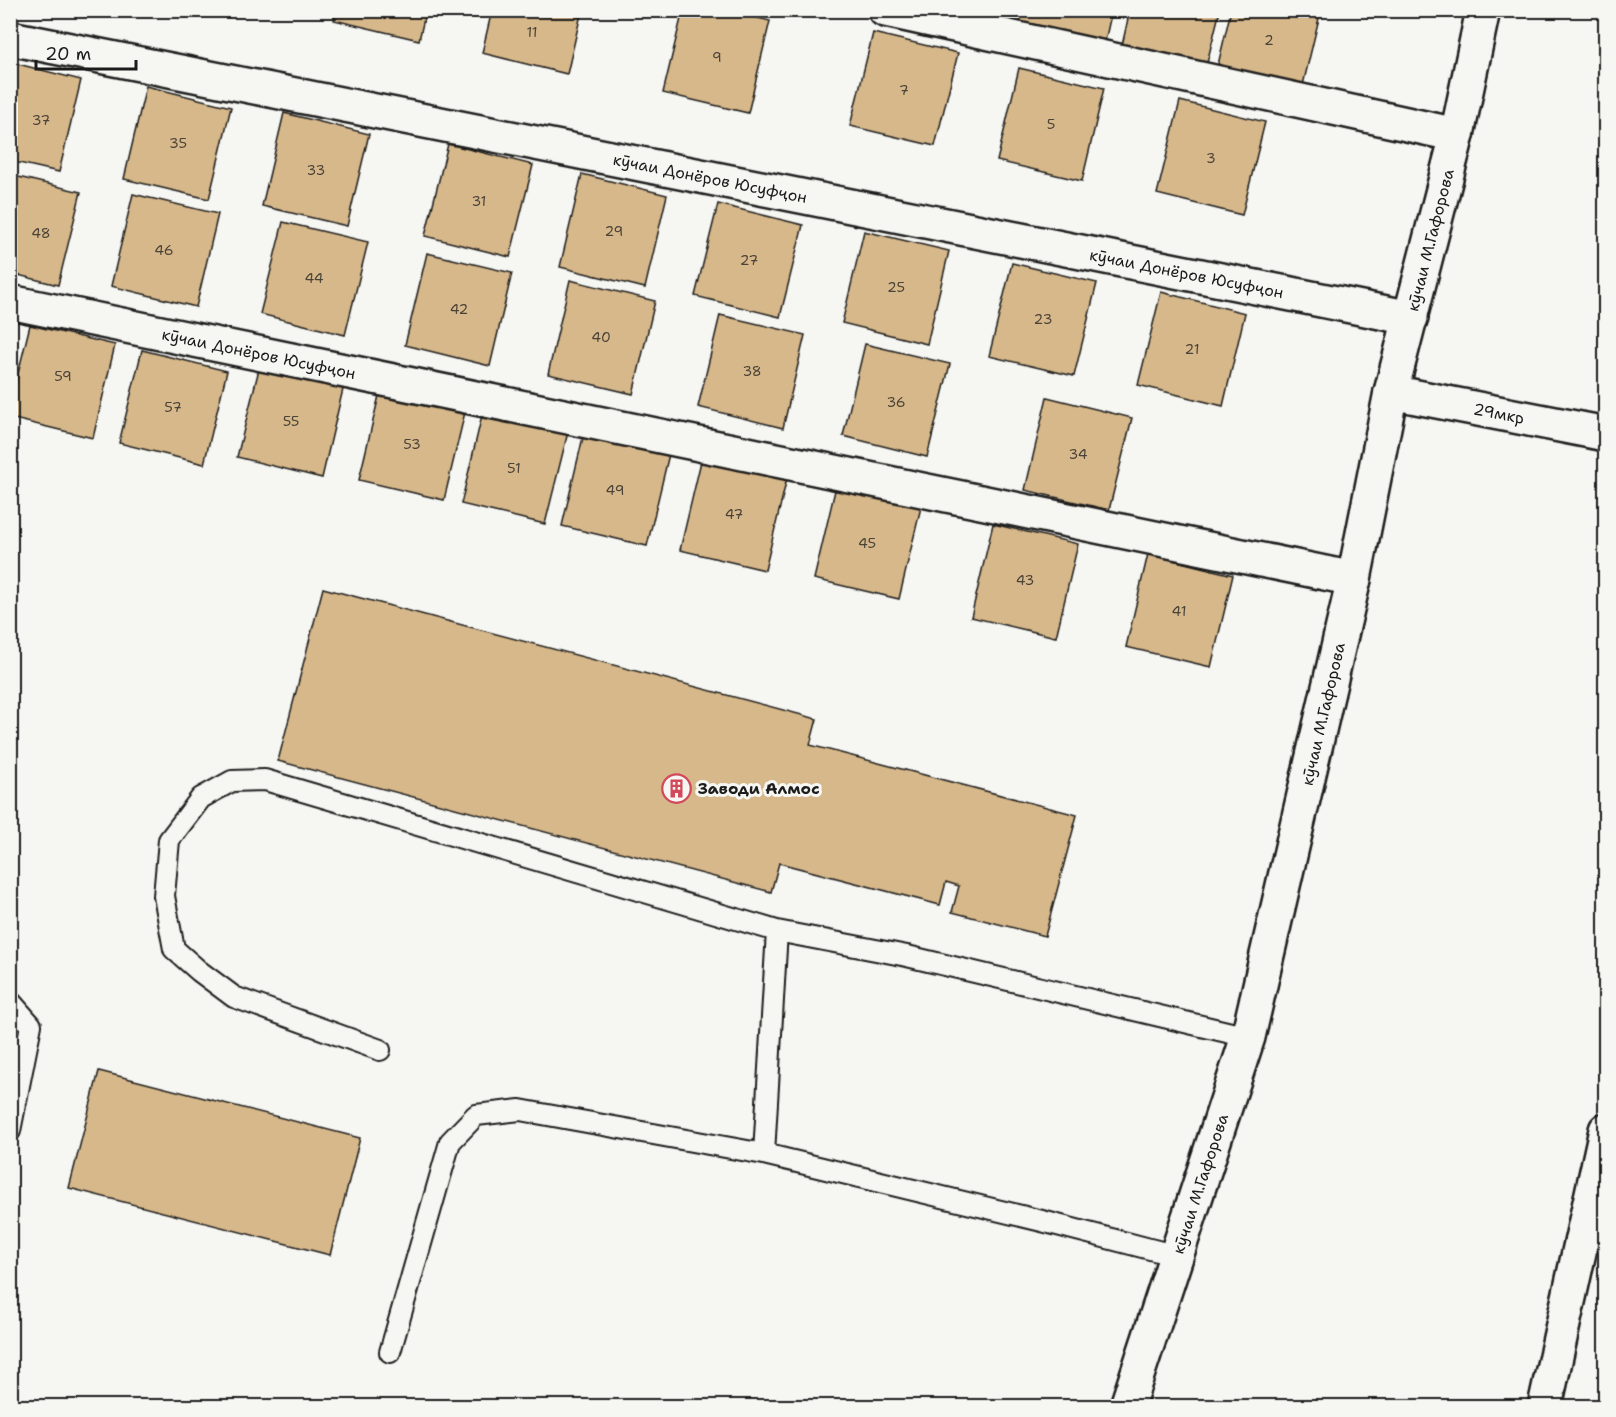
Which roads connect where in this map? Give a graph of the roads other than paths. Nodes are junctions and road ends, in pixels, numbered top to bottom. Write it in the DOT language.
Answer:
graph roads {
  1 [pos="885,10"];
  2 [pos="1483,10"];
  3 [pos="10,38"];
  4 [pos="1457,135"];
  5 [pos="10,303"];
  6 [pos="1411,318"];
  7 [pos="1391,392"];
  8 [pos="1605,434"];
  9 [pos="1354,579"];
  10 [pos="777,931"];
  11 [pos="10,1001"];
  12 [pos="1248,1037"];
  13 [pos="380,1050"];
  14 [pos="1605,1130"];
  15 [pos="10,1131"];
  16 [pos="764,1154"];
  17 [pos="1177,1256"];
  18 [pos="390,1352"];
  19 [pos="1127,1407"];
  20 [pos="1545,1407"];
  1 -- 4 [label="street"];
  2 -- 4 [label="street, кӯчаи М.Гафорова"];
  3 -- 6 [label="street, кӯчаи Донёров Юсуфҷон"];
  4 -- 6 [label="street, кӯчаи М.Гафорова"];
  5 -- 9 [label="street, кӯчаи Донёров Юсуфҷон"];
  6 -- 7 [label="street, кӯчаи М.Гафорова"];
  7 -- 8 [label="street, 29мкр"];
  7 -- 9 [label="street, кӯчаи М.Гафорова"];
  9 -- 12 [label="street, кӯчаи М.Гафорова"];
  10 -- 12 [label="lane"];
  10 -- 13 [label="lane"];
  10 -- 16 [label="lane"];
  11 -- 15 [label="lane"];
  12 -- 17 [label="street, кӯчаи М.Гафорова"];
  14 -- 20 [label="street"];
  16 -- 17 [label="lane"];
  16 -- 18 [label="lane"];
  17 -- 19 [label="street, кӯчаи М.Гафорова"];
}
